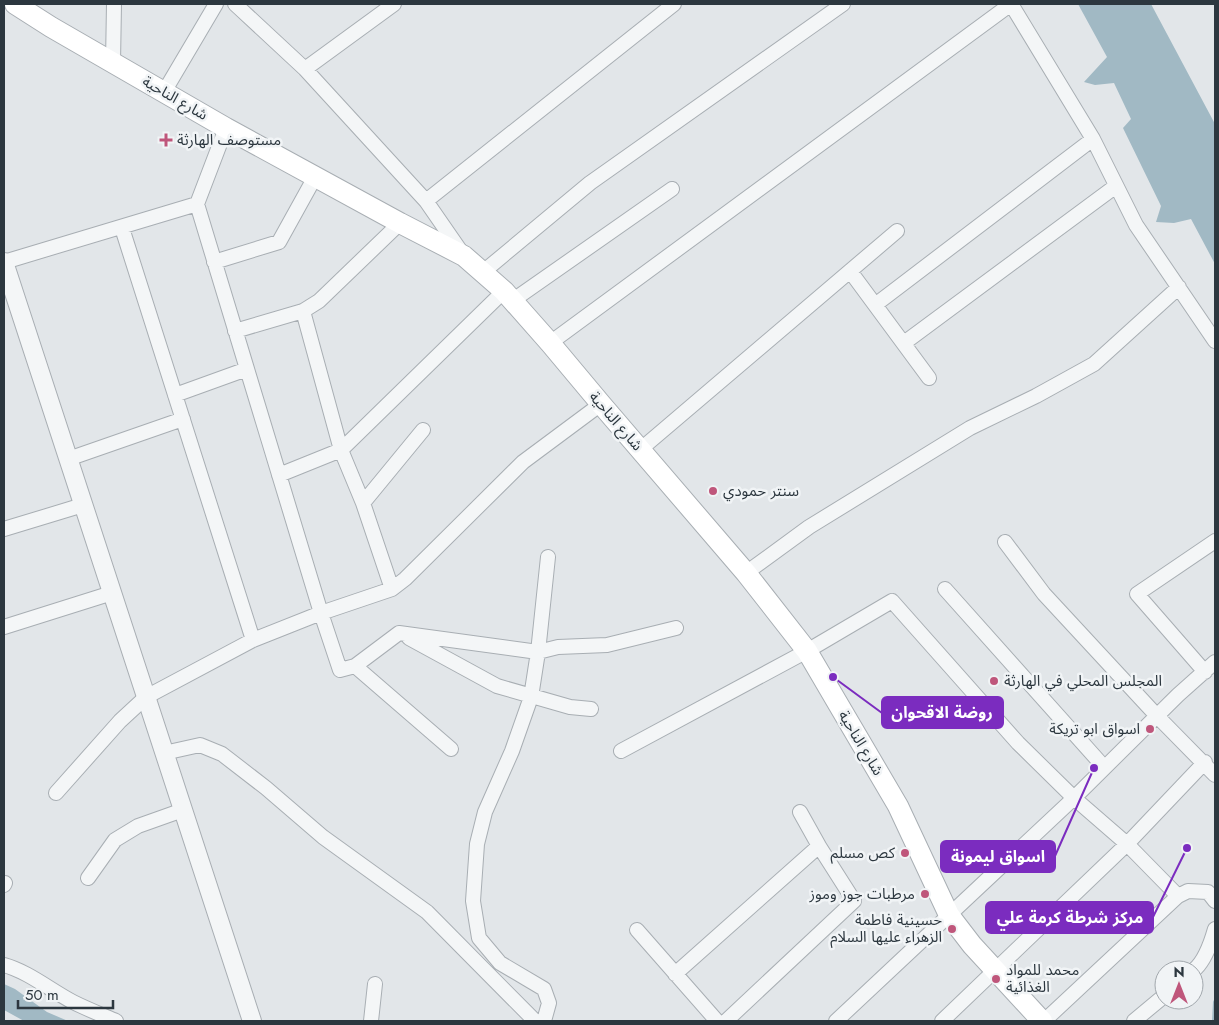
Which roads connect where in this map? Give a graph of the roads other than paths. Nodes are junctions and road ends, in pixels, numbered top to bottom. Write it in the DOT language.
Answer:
graph roads {
  1 [pos="15,4"];
  2 [pos="114,4"];
  3 [pos="216,4"];
  4 [pos="394,4"];
  5 [pos="674,4"];
  6 [pos="842,4"];
  7 [pos="1011,4"];
  8 [pos="240,5"];
  9 [pos="113,62"];
  10 [pos="305,69"];
  11 [pos="164,92"];
  12 [pos="226,128"];
  13 [pos="1093,139"];
  14 [pos="315,176"];
  15 [pos="1116,186"];
  16 [pos="672,189"];
  17 [pos="426,201"];
  18 [pos="197,204"];
  19 [pos="400,223"];
  20 [pos="122,228"];
  21 [pos="897,231"];
  22 [pos="464,256"];
  23 [pos="4,262"];
  24 [pos="214,262"];
  25 [pos="850,271"];
  26 [pos="483,272"];
  27 [pos="1179,287"];
  28 [pos="508,296"];
  29 [pos="875,304"];
  30 [pos="302,311"];
  31 [pos="235,330"];
  32 [pos="1215,341"];
  33 [pos="550,342"];
  34 [pos="904,343"];
  35 [pos="247,369"];
  36 [pos="929,378"];
  37 [pos="175,395"];
  38 [pos="601,404"];
  39 [pos="183,419"];
  40 [pos="423,430"];
  41 [pos="641,449"];
  42 [pos="341,450"];
  43 [pos="68,458"];
  44 [pos="279,475"];
  45 [pos="363,503"];
  46 [pos="83,505"];
  47 [pos="4,528"];
  48 [pos="1215,541"];
  49 [pos="1005,542"];
  50 [pos="548,557"];
  51 [pos="746,573"];
  52 [pos="392,589"];
  53 [pos="945,589"];
  54 [pos="112,593"];
  55 [pos="321,613"];
  56 [pos="4,627"];
  57 [pos="676,628"];
  58 [pos="399,633"];
  59 [pos="253,640"];
  60 [pos="807,650"];
  61 [pos="538,652"];
  62 [pos="355,666"];
  63 [pos="1210,667"];
  64 [pos="146,697"];
  65 [pos="531,697"];
  66 [pos="591,709"];
  67 [pos="1157,716"];
  68 [pos="450,749"];
  69 [pos="621,751"];
  70 [pos="164,753"];
  71 [pos="1205,762"];
  72 [pos="1104,767"];
  73 [pos="1215,775"];
  74 [pos="56,793"];
  75 [pos="1074,798"];
  76 [pos="183,810"];
  77 [pos="800,812"];
  78 [pos="1127,844"];
  79 [pos="819,846"];
  80 [pos="88,878"];
  81 [pos="1178,896"];
  82 [pos="1215,901"];
  83 [pos="949,915"];
  84 [pos="1215,929"];
  85 [pos="637,930"];
  86 [pos="1202,960"];
  87 [pos="4,965"];
  88 [pos="996,971"];
  89 [pos="675,974"];
  90 [pos="375,984"];
  91 [pos="1154,1004"];
  92 [pos="116,1021"];
  93 [pos="252,1021"];
  94 [pos="371,1021"];
  95 [pos="535,1021"];
  96 [pos="544,1021"];
  97 [pos="717,1021"];
  98 [pos="726,1021"];
  99 [pos="836,1021"];
  100 [pos="942,1021"];
  101 [pos="1043,1021"];
  102 [pos="1134,1021"];
  1 -- 9 [label="main road, شارع الناحية"];
  2 -- 9 [label="street"];
  3 -- 11 [label="street"];
  4 -- 10 [label="street"];
  5 -- 17 [label="street"];
  6 -- 26 [label="street"];
  7 -- 13 [label="street"];
  7 -- 33 [label="street"];
  8 -- 10 [label="street"];
  9 -- 11 [label="main road, شارع الناحية"];
  10 -- 17 [label="street"];
  11 -- 12 [label="main road, شارع الناحية"];
  12 -- 14 [label="main road, شارع الناحية"];
  12 -- 18 [label="street"];
  13 -- 15 [label="street"];
  13 -- 29 [label="street"];
  14 -- 19 [label="main road, شارع الناحية"];
  14 -- 24 [label="street"];
  15 -- 27 [label="street"];
  15 -- 34 [label="street"];
  16 -- 28 [label="street"];
  17 -- 22 [label="street"];
  18 -- 20 [label="street"];
  18 -- 24 [label="street"];
  19 -- 22 [label="main road, شارع الناحية"];
  19 -- 30 [label="street"];
  20 -- 23 [label="street"];
  20 -- 37 [label="street"];
  21 -- 25 [label="street"];
  22 -- 26 [label="main road, شارع الناحية"];
  23 -- 43 [label="street"];
  24 -- 31 [label="street"];
  25 -- 29 [label="street"];
  25 -- 41 [label="street"];
  26 -- 28 [label="main road, شارع الناحية"];
  27 -- 32 [label="street"];
  27 -- 51 [label="street"];
  28 -- 33 [label="main road, شارع الناحية"];
  28 -- 42 [label="street"];
  29 -- 34 [label="street"];
  30 -- 31 [label="street"];
  30 -- 42 [label="street"];
  31 -- 35 [label="street"];
  33 -- 38 [label="main road, شارع الناحية"];
  34 -- 36 [label="street"];
  35 -- 37 [label="street"];
  35 -- 44 [label="street"];
  37 -- 39 [label="street"];
  38 -- 41 [label="main road, شارع الناحية"];
  38 -- 52 [label="street"];
  39 -- 43 [label="street"];
  39 -- 59 [label="street"];
  40 -- 45 [label="street"];
  41 -- 51 [label="main road, شارع الناحية"];
  42 -- 44 [label="street"];
  42 -- 45 [label="street"];
  43 -- 46 [label="street"];
  44 -- 55 [label="street"];
  45 -- 52 [label="street"];
  46 -- 47 [label="street"];
  46 -- 54 [label="street"];
  48 -- 63 [label="street"];
  49 -- 67 [label="street"];
  50 -- 61 [label="street"];
  51 -- 60 [label="main road, شارع الناحية"];
  52 -- 55 [label="street"];
  53 -- 72 [label="street"];
  54 -- 56 [label="street"];
  54 -- 64 [label="street"];
  55 -- 59 [label="street"];
  55 -- 62 [label="street"];
  57 -- 61 [label="street"];
  58 -- 61 [label="street"];
  58 -- 62 [label="street"];
  58 -- 65 [label="street"];
  59 -- 64 [label="street"];
  60 -- 69 [label="street"];
  60 -- 75 [label="street"];
  60 -- 83 [label="main road, شارع الناحية"];
  61 -- 65 [label="street"];
  62 -- 68 [label="street"];
  63 -- 67 [label="street"];
  64 -- 70 [label="street"];
  64 -- 74 [label="street"];
  65 -- 66 [label="street"];
  65 -- 96 [label="street"];
  67 -- 71 [label="street"];
  67 -- 72 [label="street"];
  70 -- 76 [label="street"];
  70 -- 95 [label="street"];
  71 -- 73 [label="street"];
  71 -- 78 [label="street"];
  72 -- 75 [label="street"];
  75 -- 78 [label="street"];
  75 -- 83 [label="street"];
  76 -- 80 [label="street"];
  76 -- 93 [label="street"];
  77 -- 79 [label="street"];
  78 -- 81 [label="street"];
  78 -- 88 [label="street"];
  79 -- 89 [label="street"];
  79 -- 98 [label="street"];
  81 -- 82 [label="street"];
  81 -- 101 [label="street"];
  83 -- 88 [label="main road, شارع الناحية"];
  83 -- 99 [label="street"];
  84 -- 86 [label="street"];
  85 -- 89 [label="street"];
  87 -- 92 [label="street"];
  88 -- 100 [label="street"];
  88 -- 101 [label="main road, شارع الناحية"];
  89 -- 97 [label="street"];
  90 -- 94 [label="street"];
  91 -- 102 [label="street"];
}
